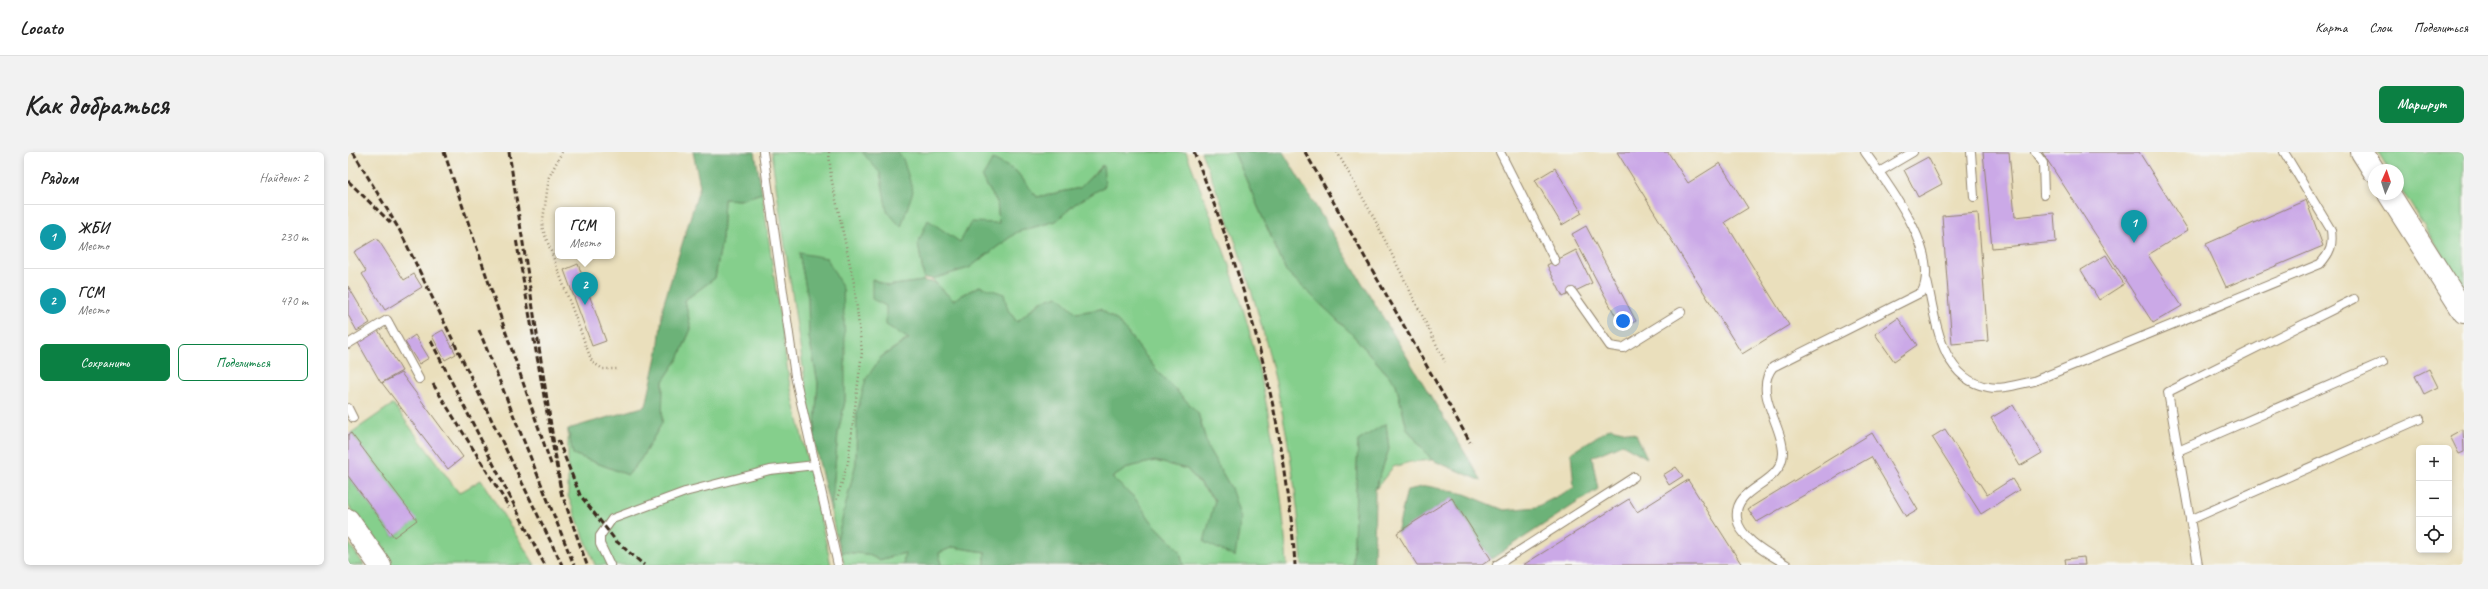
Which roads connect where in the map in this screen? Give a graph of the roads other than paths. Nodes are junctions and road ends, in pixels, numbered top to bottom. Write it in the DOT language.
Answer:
graph roads {
  1 [pos="763,152"];
  2 [pos="1500,152"];
  3 [pos="1866,152"];
  4 [pos="1913,152"];
  5 [pos="1971,152"];
  6 [pos="2035,152"];
  7 [pos="2284,152"];
  8 [pos="2362,152"];
  9 [pos="2370,164"];
  10 [pos="1878,172"];
  11 [pos="2044,195"];
  12 [pos="1974,198"];
  13 [pos="2393,200"];
  14 [pos="1555,261"];
  15 [pos="1927,281"];
  16 [pos="1572,292"];
  17 [pos="2354,299"];
  18 [pos="1681,312"];
  19 [pos="2464,312"];
  20 [pos="348,344"];
  21 [pos="2383,362"];
  22 [pos="419,379"];
  23 [pos="348,408"];
  24 [pos="353,418"];
  25 [pos="2420,419"];
  26 [pos="2178,451"];
  27 [pos="816,465"];
  28 [pos="1634,477"];
  29 [pos="348,520"];
  30 [pos="2190,520"];
  31 [pos="380,565"];
  32 [pos="610,565"];
  33 [pos="838,565"];
  34 [pos="1497,565"];
  35 [pos="1787,565"];
  36 [pos="2198,565"];
  1 -- 27 [label="lane"];
  2 -- 14 [label="lane"];
  3 -- 10 [label="lane"];
  4 -- 10 [label="lane"];
  5 -- 12 [label="lane"];
  6 -- 11 [label="lane"];
  7 -- 15 [label="lane"];
  8 -- 9 [label="street"];
  10 -- 15 [label="lane"];
  13 -- 19 [label="street"];
  15 -- 35 [label="lane"];
  16 -- 18 [label="lane"];
  17 -- 26 [label="lane"];
  20 -- 22 [label="lane"];
  21 -- 26 [label="lane"];
  23 -- 24 [label="lane"];
  25 -- 30 [label="lane"];
  26 -- 30 [label="lane"];
  27 -- 32 [label="lane"];
  27 -- 33 [label="lane"];
  28 -- 34 [label="lane"];
  29 -- 31 [label="street"];
  30 -- 36 [label="lane"];
}
